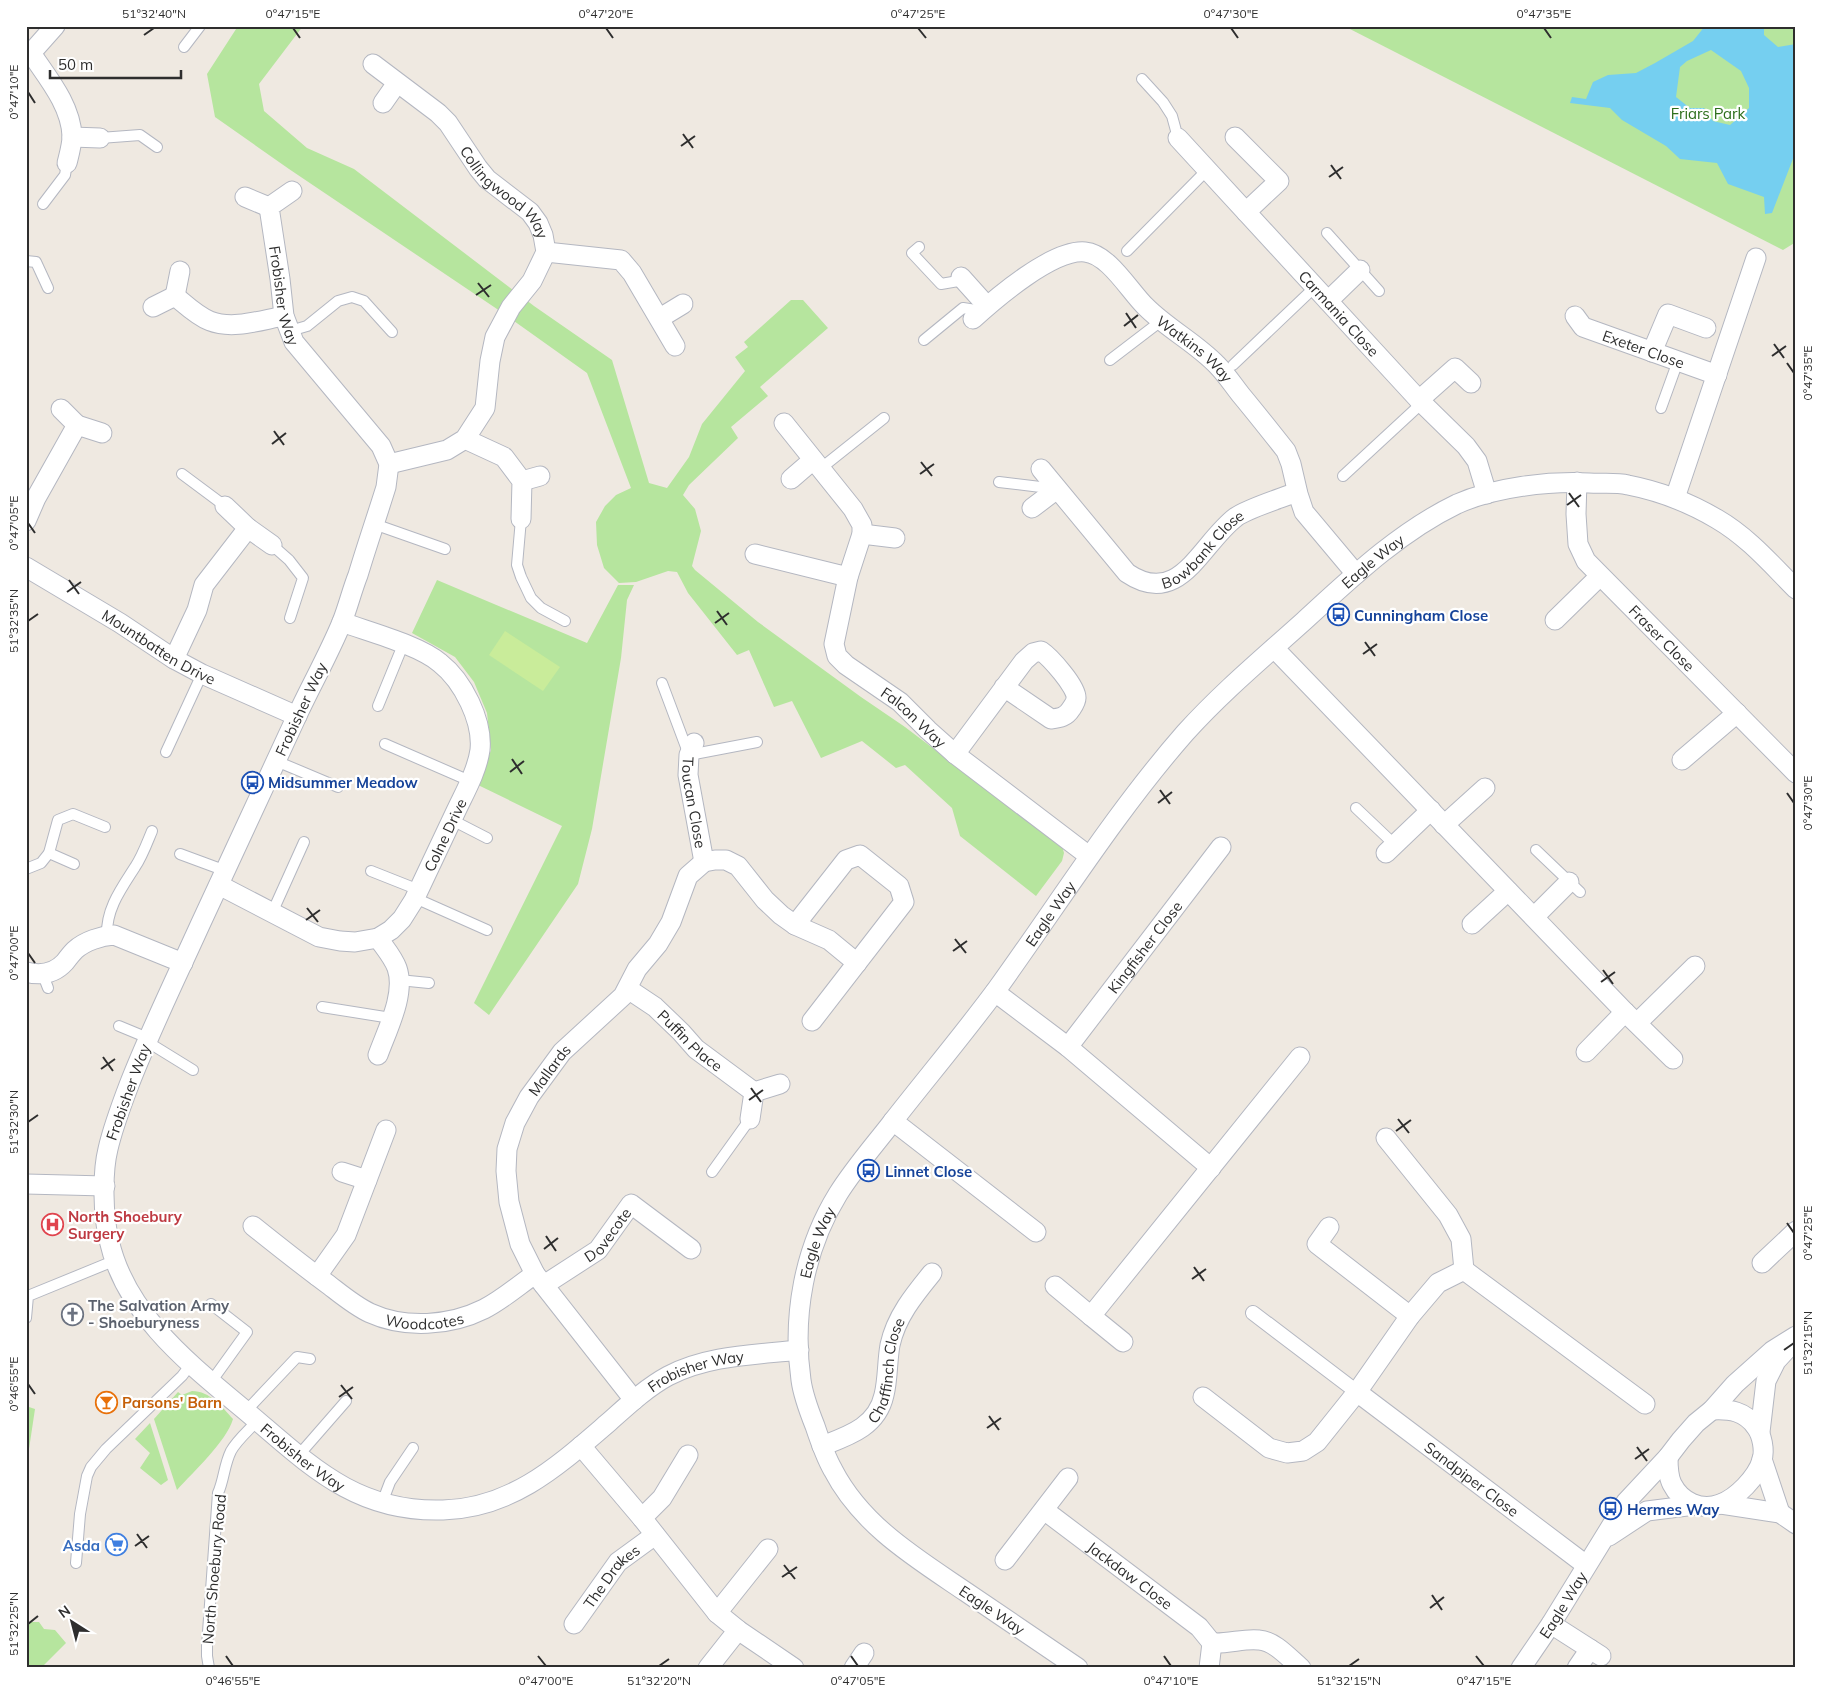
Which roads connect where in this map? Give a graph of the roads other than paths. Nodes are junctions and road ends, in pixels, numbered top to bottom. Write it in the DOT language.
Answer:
graph roads {
  1 [pos="55,26"];
  2 [pos="200,26"];
  3 [pos="184,47"];
  4 [pos="29,54"];
  5 [pos="373,64"];
  6 [pos="1142,79"];
  7 [pos="397,83"];
  8 [pos="383,103"];
  9 [pos="72,136"];
  10 [pos="1234,137"];
  11 [pos="100,138"];
  12 [pos="1178,138"];
  13 [pos="156,146"];
  14 [pos="67,163"];
  15 [pos="1207,170"];
  16 [pos="292,191"];
  17 [pos="245,197"];
  18 [pos="43,204"];
  19 [pos="268,207"];
  20 [pos="1246,212"];
  21 [pos="1327,234"];
  22 [pos="918,247"];
  23 [pos="1127,251"];
  24 [pos="546,252"];
  25 [pos="1756,258"];
  26 [pos="26,261"];
  27 [pos="1360,270"];
  28 [pos="180,271"];
  29 [pos="963,278"];
  30 [pos="1315,287"];
  31 [pos="48,288"];
  32 [pos="1379,291"];
  33 [pos="175,296"];
  34 [pos="1328,301"];
  35 [pos="683,304"];
  36 [pos="153,307"];
  37 [pos="981,312"];
  38 [pos="1575,316"];
  39 [pos="660,318"];
  40 [pos="1161,321"];
  41 [pos="287,324"];
  42 [pos="1706,328"];
  43 [pos="392,332"];
  44 [pos="924,340"];
  45 [pos="675,346"];
  46 [pos="1652,352"];
  47 [pos="1110,360"];
  48 [pos="1678,361"];
  49 [pos="1233,365"];
  50 [pos="1717,375"];
  51 [pos="1471,383"];
  52 [pos="1420,402"];
  53 [pos="1661,408"];
  54 [pos="61,409"];
  55 [pos="884,418"];
  56 [pos="784,423"];
  57 [pos="77,425"];
  58 [pos="102,433"];
  59 [pos="466,439"];
  60 [pos="389,464"];
  61 [pos="817,464"];
  62 [pos="1040,469"];
  63 [pos="182,474"];
  64 [pos="540,476"];
  65 [pos="1343,476"];
  66 [pos="790,479"];
  67 [pos="522,481"];
  68 [pos="999,482"];
  69 [pos="1577,482"];
  70 [pos="1056,489"];
  71 [pos="1297,492"];
  72 [pos="1487,494"];
  73 [pos="1675,498"];
  74 [pos="225,506"];
  75 [pos="1032,508"];
  76 [pos="521,519"];
  77 [pos="26,521"];
  78 [pos="374,524"];
  79 [pos="248,528"];
  80 [pos="862,534"];
  81 [pos="894,538"];
  82 [pos="272,545"];
  83 [pos="445,549"];
  84 [pos="756,554"];
  85 [pos="26,567"];
  86 [pos="1356,574"];
  87 [pos="1600,576"];
  88 [pos="848,577"];
  89 [pos="1796,589"];
  90 [pos="290,618"];
  91 [pos="1555,620"];
  92 [pos="565,621"];
  93 [pos="342,622"];
  94 [pos="403,644"];
  95 [pos="1274,648"];
  96 [pos="174,659"];
  97 [pos="202,674"];
  98 [pos="662,683"];
  99 [pos="1004,687"];
  100 [pos="378,706"];
  101 [pos="1737,713"];
  102 [pos="297,716"];
  103 [pos="757,742"];
  104 [pos="384,744"];
  105 [pos="691,749"];
  106 [pos="166,752"];
  107 [pos="955,754"];
  108 [pos="1682,760"];
  109 [pos="276,761"];
  110 [pos="1796,773"];
  111 [pos="470,782"];
  112 [pos="338,787"];
  113 [pos="1485,788"];
  114 [pos="1356,808"];
  115 [pos="1431,810"];
  116 [pos="452,820"];
  117 [pos="1444,825"];
  118 [pos="105,827"];
  119 [pos="152,831"];
  120 [pos="487,838"];
  121 [pos="304,842"];
  122 [pos="1220,846"];
  123 [pos="1391,849"];
  124 [pos="1536,850"];
  125 [pos="49,853"];
  126 [pos="180,854"];
  127 [pos="1089,856"];
  128 [pos="704,862"];
  129 [pos="74,864"];
  130 [pos="26,869"];
  131 [pos="371,871"];
  132 [pos="222,878"];
  133 [pos="1575,887"];
  134 [pos="1508,891"];
  135 [pos="417,894"];
  136 [pos="272,913"];
  137 [pos="1534,917"];
  138 [pos="1472,924"];
  139 [pos="795,925"];
  140 [pos="487,930"];
  141 [pos="107,935"];
  142 [pos="378,938"];
  143 [pos="183,963"];
  144 [pos="857,963"];
  145 [pos="1695,966"];
  146 [pos="39,978"];
  147 [pos="399,980"];
  148 [pos="429,983"];
  149 [pos="628,989"];
  150 [pos="995,992"];
  151 [pos="322,1007"];
  152 [pos="391,1018"];
  153 [pos="1631,1018"];
  154 [pos="812,1021"];
  155 [pos="119,1026"];
  156 [pos="147,1039"];
  157 [pos="1068,1047"];
  158 [pos="1586,1052"];
  159 [pos="378,1055"];
  160 [pos="1300,1057"];
  161 [pos="1673,1059"];
  162 [pos="193,1070"];
  163 [pos="780,1084"];
  164 [pos="754,1092"];
  165 [pos="750,1119"];
  166 [pos="893,1121"];
  167 [pos="386,1130"];
  168 [pos="1386,1138"];
  169 [pos="1211,1168"];
  170 [pos="342,1172"];
  171 [pos="712,1172"];
  172 [pos="367,1180"];
  173 [pos="26,1184"];
  174 [pos="104,1186"];
  175 [pos="253,1226"];
  176 [pos="1328,1227"];
  177 [pos="1036,1232"];
  178 [pos="1795,1232"];
  179 [pos="691,1249"];
  180 [pos="116,1260"];
  181 [pos="1762,1264"];
  182 [pos="1464,1270"];
  183 [pos="932,1273"];
  184 [pos="316,1276"];
  185 [pos="540,1279"];
  186 [pos="1055,1286"];
  187 [pos="211,1304"];
  188 [pos="1253,1313"];
  189 [pos="1091,1316"];
  190 [pos="1410,1316"];
  191 [pos="26,1318"];
  192 [pos="1796,1336"];
  193 [pos="1796,1340"];
  194 [pos="1123,1342"];
  195 [pos="798,1350"];
  196 [pos="310,1359"];
  197 [pos="191,1364"];
  198 [pos="211,1382"];
  199 [pos="1357,1392"];
  200 [pos="1203,1397"];
  201 [pos="634,1400"];
  202 [pos="346,1401"];
  203 [pos="1645,1404"];
  204 [pos="1712,1410"];
  205 [pos="252,1416"];
  206 [pos="1760,1432"];
  207 [pos="581,1446"];
  208 [pos="822,1446"];
  209 [pos="413,1448"];
  210 [pos="688,1455"];
  211 [pos="298,1456"];
  212 [pos="1668,1457"];
  213 [pos="1762,1459"];
  214 [pos="1068,1478"];
  215 [pos="382,1503"];
  216 [pos="1721,1504"];
  217 [pos="1696,1506"];
  218 [pos="1044,1510"];
  219 [pos="1780,1513"];
  220 [pos="642,1518"];
  221 [pos="1796,1524"];
  222 [pos="655,1534"];
  223 [pos="1603,1540"];
  224 [pos="768,1549"];
  225 [pos="1005,1560"];
  226 [pos="76,1563"];
  227 [pos="1586,1565"];
  228 [pos="717,1613"];
  229 [pos="574,1624"];
  230 [pos="1551,1624"];
  231 [pos="738,1630"];
  232 [pos="1212,1643"];
  233 [pos="208,1666"];
  234 [pos="708,1668"];
  235 [pos="794,1668"];
  236 [pos="1078,1668"];
  237 [pos="1209,1668"];
  238 [pos="1301,1668"];
  239 [pos="1521,1668"];
  240 [pos="1577,1668"];
  1 -- 4 [label="street"];
  2 -- 3 [label="lane"];
  4 -- 9 [label="street"];
  5 -- 7 [label="street, Collingwood Way"];
  6 -- 12 [label="lane"];
  7 -- 8 [label="street"];
  7 -- 24 [label="street, Collingwood Way"];
  9 -- 11 [label="street"];
  9 -- 14 [label="street"];
  10 -- 20 [label="street"];
  11 -- 13 [label="lane"];
  12 -- 15 [label="street, Carmania Close"];
  14 -- 18 [label="lane"];
  15 -- 20 [label="street, Carmania Close"];
  15 -- 23 [label="lane"];
  16 -- 19 [label="street"];
  17 -- 19 [label="street"];
  19 -- 41 [label="street, Frobisher Way"];
  20 -- 30 [label="street, Carmania Close"];
  21 -- 27 [label="lane"];
  22 -- 29 [label="lane"];
  24 -- 39 [label="street"];
  24 -- 59 [label="street, Collingwood Way"];
  25 -- 50 [label="street"];
  26 -- 31 [label="lane"];
  27 -- 32 [label="lane"];
  27 -- 34 [label="street"];
  28 -- 33 [label="street"];
  29 -- 37 [label="street"];
  30 -- 34 [label="street, Carmania Close"];
  30 -- 49 [label="lane"];
  33 -- 36 [label="street"];
  33 -- 41 [label="street"];
  34 -- 52 [label="street, Carmania Close"];
  35 -- 39 [label="street"];
  37 -- 40 [label="street, Watkins Way"];
  37 -- 44 [label="lane"];
  38 -- 46 [label="street, Exeter Close"];
  39 -- 45 [label="street"];
  40 -- 47 [label="lane"];
  40 -- 71 [label="street, Watkins Way"];
  41 -- 43 [label="lane"];
  41 -- 60 [label="street, Frobisher Way"];
  42 -- 46 [label="street"];
  46 -- 48 [label="street, Exeter Close"];
  48 -- 50 [label="street, Exeter Close"];
  48 -- 53 [label="lane"];
  50 -- 73 [label="street"];
  51 -- 52 [label="street"];
  52 -- 65 [label="lane"];
  52 -- 72 [label="street, Carmania Close"];
  54 -- 57 [label="street"];
  55 -- 61 [label="lane"];
  56 -- 61 [label="street"];
  57 -- 58 [label="street"];
  57 -- 77 [label="street"];
  59 -- 60 [label="street"];
  59 -- 67 [label="street"];
  60 -- 78 [label="street, Frobisher Way"];
  61 -- 66 [label="street"];
  61 -- 80 [label="street"];
  62 -- 70 [label="street, Bowbank Close"];
  63 -- 74 [label="lane"];
  64 -- 67 [label="street"];
  67 -- 76 [label="street"];
  68 -- 70 [label="lane"];
  69 -- 72 [label="street, Eagle Way"];
  69 -- 73 [label="street, Eagle Way"];
  69 -- 87 [label="street, Fraser Close"];
  70 -- 71 [label="street, Bowbank Close"];
  70 -- 75 [label="street"];
  71 -- 86 [label="street, Watkins Way"];
  72 -- 86 [label="street, Eagle Way"];
  73 -- 89 [label="street, Eagle Way"];
  74 -- 79 [label="street"];
  76 -- 92 [label="lane"];
  78 -- 83 [label="lane"];
  78 -- 93 [label="street, Frobisher Way"];
  79 -- 82 [label="street"];
  79 -- 96 [label="street"];
  80 -- 81 [label="street"];
  80 -- 88 [label="street, Falcon Way"];
  82 -- 90 [label="lane"];
  84 -- 88 [label="street"];
  85 -- 96 [label="street, Mountbatten Drive"];
  86 -- 95 [label="street, Eagle Way"];
  87 -- 91 [label="street"];
  87 -- 101 [label="street, Fraser Close"];
  88 -- 107 [label="street, Falcon Way"];
  93 -- 94 [label="street, Colne Drive"];
  93 -- 102 [label="street, Frobisher Way"];
  94 -- 100 [label="lane"];
  94 -- 111 [label="street, Colne Drive"];
  95 -- 115 [label="street"];
  95 -- 127 [label="street, Eagle Way"];
  96 -- 97 [label="street, Mountbatten Drive"];
  97 -- 102 [label="street, Mountbatten Drive"];
  97 -- 106 [label="lane"];
  98 -- 105 [label="lane"];
  99 -- 107 [label="street"];
  101 -- 108 [label="street"];
  101 -- 110 [label="street, Fraser Close"];
  102 -- 109 [label="street, Frobisher Way"];
  103 -- 105 [label="lane"];
  104 -- 111 [label="lane"];
  105 -- 128 [label="street, Toucan Close"];
  107 -- 127 [label="street, Falcon Way"];
  109 -- 112 [label="lane"];
  109 -- 132 [label="street, Frobisher Way"];
  111 -- 116 [label="street, Colne Drive"];
  113 -- 117 [label="street"];
  114 -- 123 [label="lane"];
  115 -- 117 [label="street"];
  115 -- 123 [label="street"];
  116 -- 120 [label="lane"];
  116 -- 135 [label="street, Colne Drive"];
  117 -- 134 [label="street"];
  118 -- 125 [label="lane"];
  119 -- 141 [label="lane"];
  121 -- 136 [label="lane"];
  122 -- 157 [label="street, Kingfisher Close"];
  124 -- 133 [label="lane"];
  125 -- 129 [label="lane"];
  125 -- 130 [label="lane"];
  126 -- 132 [label="lane"];
  127 -- 150 [label="street, Eagle Way"];
  128 -- 139 [label="street"];
  128 -- 149 [label="street, Mallards"];
  131 -- 135 [label="lane"];
  132 -- 136 [label="street, Colne Drive"];
  132 -- 143 [label="street, Frobisher Way"];
  133 -- 137 [label="street"];
  134 -- 137 [label="street"];
  134 -- 138 [label="street"];
  135 -- 140 [label="lane"];
  135 -- 142 [label="street, Colne Drive"];
  136 -- 142 [label="street, Colne Drive"];
  137 -- 153 [label="street"];
  139 -- 144 [label="street"];
  139 -- 144 [label="street"];
  141 -- 143 [label="street"];
  141 -- 146 [label="street"];
  142 -- 147 [label="street"];
  143 -- 156 [label="street, Frobisher Way"];
  144 -- 154 [label="street"];
  145 -- 153 [label="street"];
  147 -- 148 [label="lane"];
  147 -- 152 [label="street"];
  149 -- 164 [label="street, Puffin Place"];
  149 -- 185 [label="street, Mallards"];
  150 -- 157 [label="street"];
  150 -- 166 [label="street, Eagle Way"];
  151 -- 152 [label="lane"];
  152 -- 159 [label="street"];
  153 -- 158 [label="street"];
  153 -- 161 [label="street"];
  155 -- 156 [label="lane"];
  156 -- 162 [label="lane"];
  156 -- 174 [label="street, Frobisher Way"];
  157 -- 169 [label="street"];
  160 -- 169 [label="street"];
  163 -- 164 [label="street"];
  164 -- 165 [label="street"];
  165 -- 171 [label="lane"];
  166 -- 177 [label="street"];
  166 -- 195 [label="street, Eagle Way"];
  167 -- 172 [label="street"];
  168 -- 182 [label="street"];
  169 -- 189 [label="street"];
  170 -- 172 [label="street"];
  172 -- 184 [label="street"];
  173 -- 174 [label="street"];
  174 -- 180 [label="street, Frobisher Way"];
  175 -- 184 [label="street, Woodcotes"];
  176 -- 190 [label="street"];
  178 -- 181 [label="street"];
  179 -- 185 [label="street, Dovecote"];
  180 -- 191 [label="lane"];
  180 -- 197 [label="street, Frobisher Way"];
  182 -- 190 [label="street"];
  182 -- 203 [label="street"];
  183 -- 208 [label="street, Chaffinch Close"];
  184 -- 185 [label="street, Woodcotes"];
  185 -- 201 [label="street, Mallards"];
  186 -- 189 [label="street"];
  187 -- 198 [label="lane"];
  188 -- 199 [label="street"];
  189 -- 194 [label="street"];
  190 -- 199 [label="street"];
  192 -- 204 [label="street"];
  193 -- 206 [label="street"];
  195 -- 201 [label="street, Frobisher Way"];
  195 -- 208 [label="street, Eagle Way"];
  196 -- 205 [label="lane, North Shoebury Road"];
  197 -- 198 [label="street, Frobisher Way"];
  197 -- 226 [label="lane"];
  198 -- 205 [label="street, Frobisher Way"];
  199 -- 200 [label="street"];
  199 -- 227 [label="street, Sandpiper Close"];
  201 -- 207 [label="street, Frobisher Way"];
  202 -- 211 [label="lane"];
  204 -- 206 [label="street"];
  204 -- 212 [label="street"];
  205 -- 211 [label="street, Frobisher Way"];
  205 -- 233 [label="lane, North Shoebury Road"];
  206 -- 213 [label="street"];
  207 -- 215 [label="street, Frobisher Way"];
  207 -- 220 [label="street, The Drakes"];
  208 -- 236 [label="street, Eagle Way"];
  209 -- 215 [label="lane"];
  210 -- 220 [label="street"];
  211 -- 215 [label="street, Frobisher Way"];
  212 -- 217 [label="street"];
  212 -- 223 [label="street, Eagle Way"];
  213 -- 216 [label="street"];
  213 -- 219 [label="street"];
  214 -- 218 [label="street"];
  216 -- 217 [label="street"];
  216 -- 219 [label="street"];
  217 -- 223 [label="street, Eagle Way"];
  218 -- 225 [label="street"];
  218 -- 232 [label="street, Jackdaw Close"];
  219 -- 221 [label="street"];
  220 -- 222 [label="street, The Drakes"];
  222 -- 228 [label="street, The Drakes"];
  222 -- 229 [label="street, The Drakes"];
  223 -- 227 [label="street, Eagle Way"];
  224 -- 228 [label="street"];
  227 -- 230 [label="street, Eagle Way"];
  228 -- 231 [label="street, The Drakes"];
  230 -- 239 [label="street, Eagle Way"];
  230 -- 240 [label="street"];
  231 -- 234 [label="street"];
  231 -- 235 [label="street, The Drakes"];
  232 -- 237 [label="street"];
  232 -- 238 [label="street"];
}
